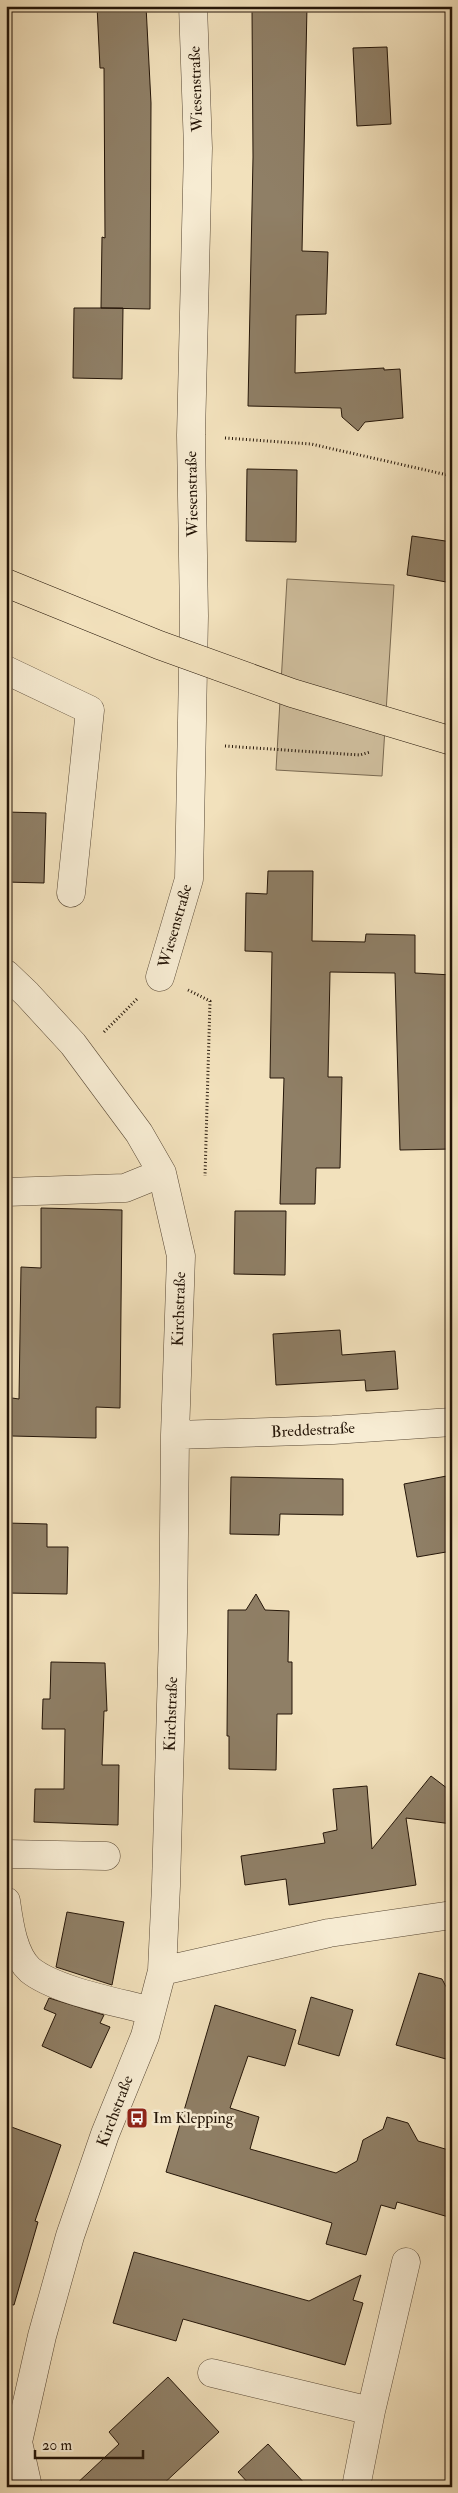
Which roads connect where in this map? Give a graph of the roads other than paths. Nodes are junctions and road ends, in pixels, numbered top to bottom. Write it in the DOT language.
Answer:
graph roads {
  1 [pos="193,6"];
  2 [pos="6,583"];
  3 [pos="6,670"];
  4 [pos="452,741"];
  5 [pos="71,893"];
  6 [pos="6,974"];
  7 [pos="160,977"];
  8 [pos="162,1173"];
  9 [pos="6,1192"];
  10 [pos="452,1422"];
  11 [pos="175,1435"];
  12 [pos="6,1854"];
  13 [pos="106,1856"];
  14 [pos="6,1902"];
  15 [pos="452,1915"];
  16 [pos="162,1971"];
  17 [pos="151,2012"];
  18 [pos="406,2262"];
  19 [pos="212,2373"];
  20 [pos="371,2411"];
  21 [pos="12,2439"];
  22 [pos="28,2487"];
  23 [pos="356,2487"];
  1 -- 7 [label="street, Wiesenstraße"];
  2 -- 4 [label="highway, bridge"];
  3 -- 5 [label="street"];
  6 -- 8 [label="street, Kirchstraße"];
  8 -- 9 [label="street"];
  8 -- 11 [label="street, Kirchstraße"];
  10 -- 11 [label="street, Breddestraße"];
  11 -- 16 [label="street, Kirchstraße"];
  12 -- 13 [label="street"];
  14 -- 17 [label="street"];
  15 -- 16 [label="street"];
  16 -- 17 [label="street, Kirchstraße"];
  17 -- 21 [label="street, Kirchstraße"];
  18 -- 20 [label="street"];
  19 -- 20 [label="street"];
  20 -- 23 [label="street"];
  21 -- 22 [label="street, Kirchstraße"];
}
